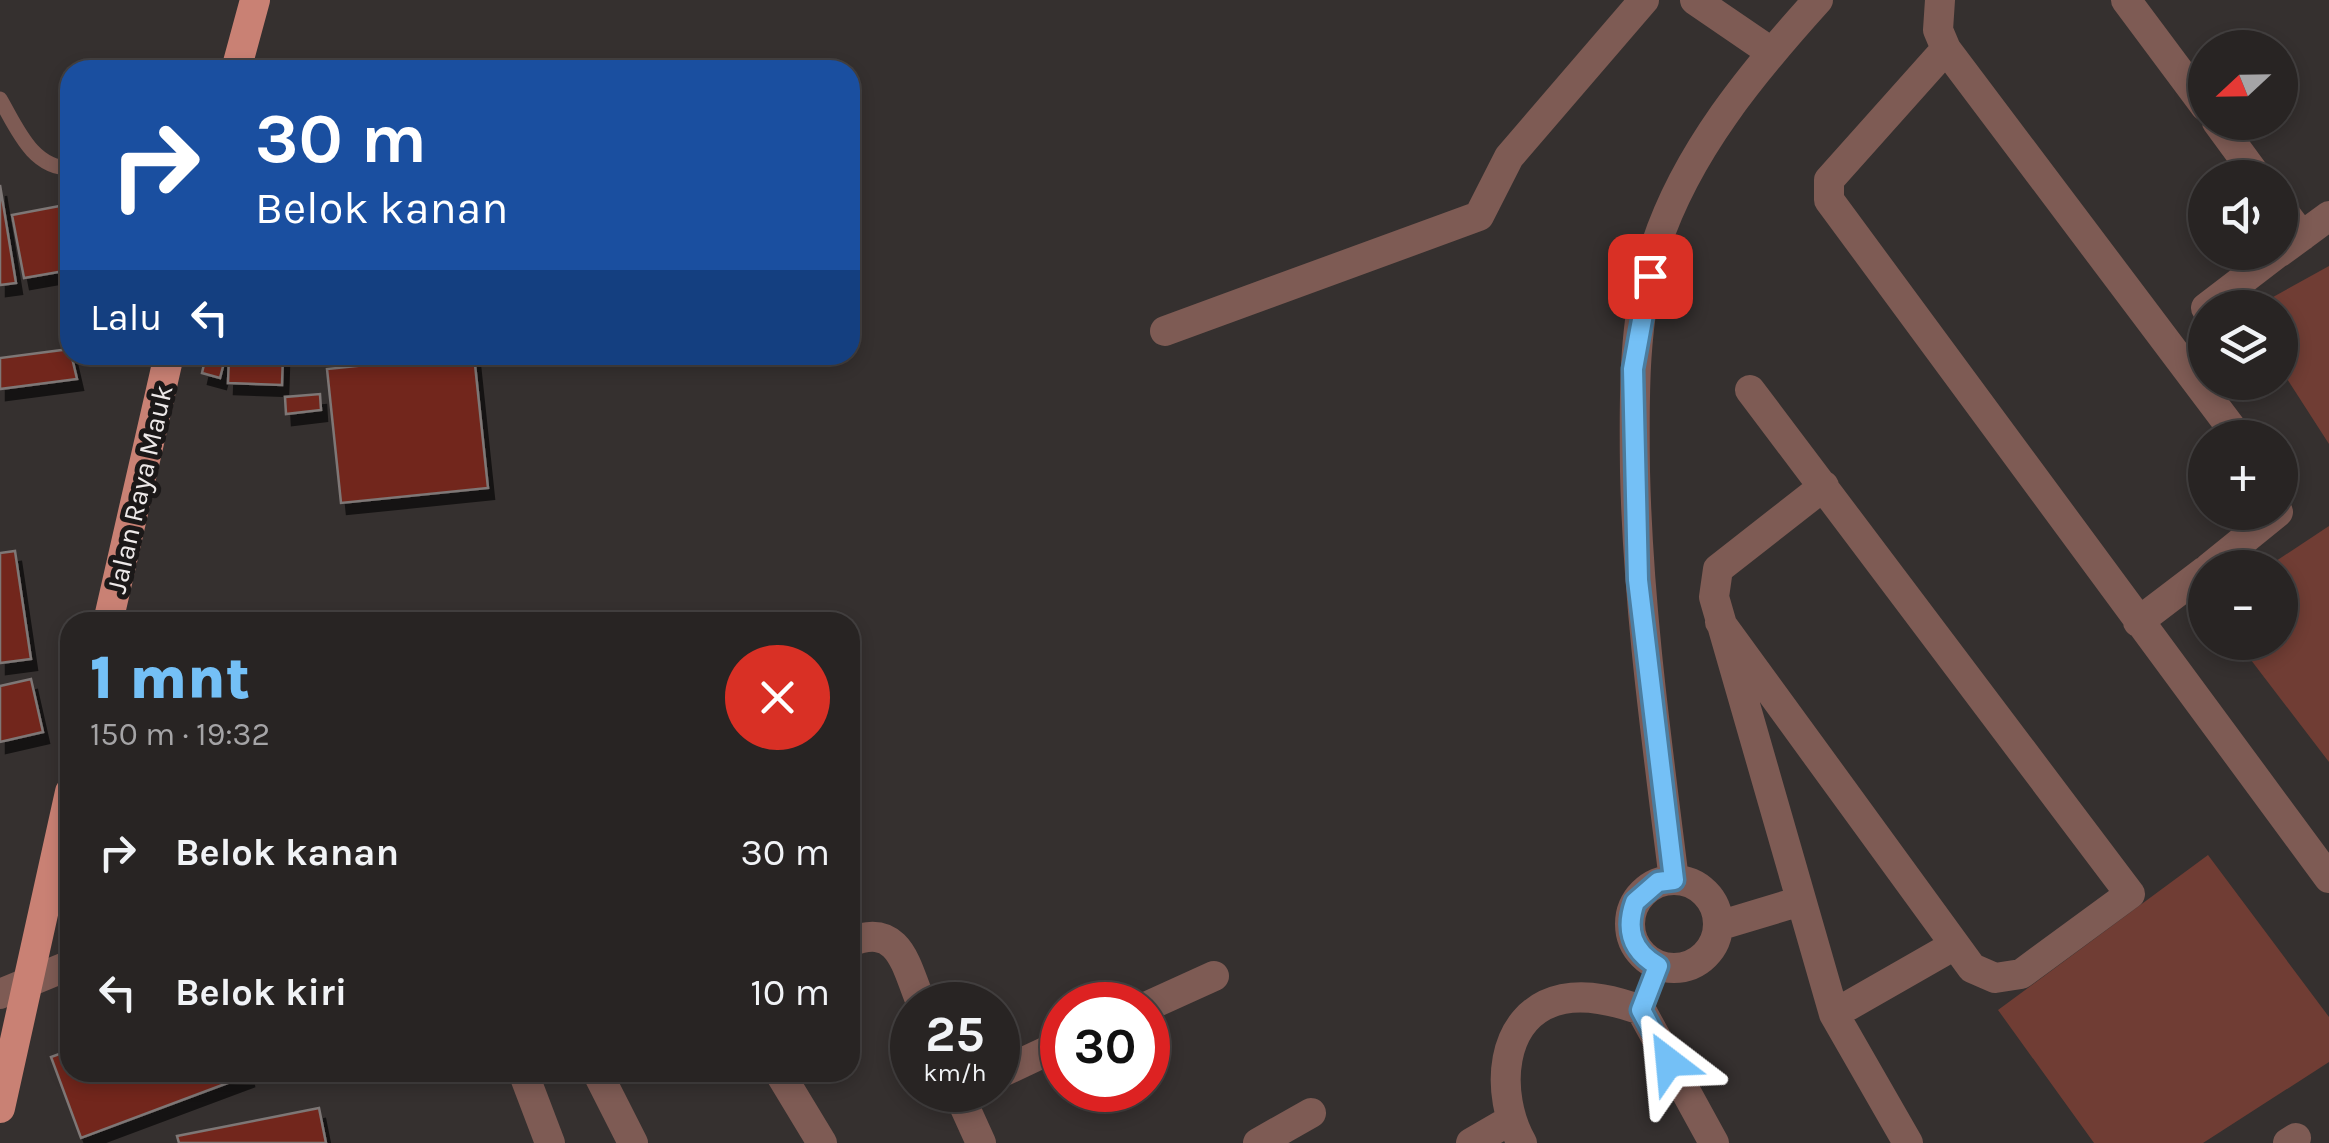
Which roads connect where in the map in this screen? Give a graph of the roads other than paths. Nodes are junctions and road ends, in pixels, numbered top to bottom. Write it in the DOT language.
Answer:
graph roads {
  1 [pos="255,0"];
  2 [pos="1818,0"];
  3 [pos="1940,0"];
  4 [pos="2126,0"];
  5 [pos="1698,2"];
  6 [pos="1637,4"];
  7 [pos="1946,48"];
  8 [pos="1772,52"];
  9 [pos="239,60"];
  10 [pos="2188,83"];
  11 [pos="0,99"];
  12 [pos="60,167"];
  13 [pos="2329,216"];
  14 [pos="2298,239"];
  15 [pos="2256,270"];
  16 [pos="2229,290"];
  17 [pos="2188,321"];
  18 [pos="1165,330"];
  19 [pos="2165,338"];
  20 [pos="167,365"];
  21 [pos="1750,390"];
  22 [pos="2226,420"];
  23 [pos="1824,486"];
  24 [pos="2256,530"];
  25 [pos="2231,550"];
  26 [pos="2188,584"];
  27 [pos="110,612"];
  28 [pos="1720,622"];
  29 [pos="2138,622"];
  30 [pos="60,826"];
  31 [pos="2329,878"];
  32 [pos="1674,880"];
  33 [pos="1801,901"];
  34 [pos="1718,926"];
  35 [pos="860,939"];
  36 [pos="1953,946"];
  37 [pos="1658,966"];
  38 [pos="60,969"];
  39 [pos="1214,976"];
  40 [pos="911,982"];
  41 [pos="13,988"];
  42 [pos="1170,996"];
  43 [pos="1641,1010"];
  44 [pos="1834,1014"];
  45 [pos="8,1049"];
  46 [pos="527,1082"];
  47 [pos="603,1082"];
  48 [pos="785,1082"];
  49 [pos="0,1108"];
  50 [pos="968,1112"];
  51 [pos="1311,1113"];
  52 [pos="1516,1132"];
  53 [pos="550,1143"];
  54 [pos="634,1143"];
  55 [pos="822,1143"];
  56 [pos="981,1143"];
  57 [pos="1258,1143"];
  58 [pos="1471,1143"];
  59 [pos="1714,1143"];
  60 [pos="1908,1143"];
  1 -- 9 [label="main road"];
  2 -- 8 [label="street"];
  3 -- 7 [label="street"];
  4 -- 10 [label="street"];
  5 -- 8 [label="street"];
  6 -- 18 [label="street"];
  7 -- 19 [label="street"];
  7 -- 29 [label="street"];
  8 -- 32 [label="street"];
  11 -- 12 [label="lane"];
  13 -- 14 [label="street"];
  15 -- 16 [label="street"];
  17 -- 19 [label="street"];
  19 -- 22 [label="street"];
  20 -- 27 [label="main road, Jalan Raya Mauk"];
  21 -- 23 [label="street"];
  23 -- 28 [label="street"];
  23 -- 36 [label="street"];
  24 -- 25 [label="street"];
  26 -- 29 [label="street"];
  28 -- 33 [label="street"];
  28 -- 36 [label="street"];
  29 -- 31 [label="street"];
  30 -- 41 [label="main road"];
  32 -- 34 [label="street"];
  32 -- 37 [label="street"];
  33 -- 34 [label="street"];
  33 -- 44 [label="street"];
  34 -- 37 [label="street"];
  35 -- 40 [label="street"];
  36 -- 44 [label="street"];
  37 -- 43 [label="street"];
  38 -- 41 [label="street"];
  39 -- 42 [label="street"];
  41 -- 45 [label="main road"];
  43 -- 52 [label="street"];
  43 -- 59 [label="street"];
  44 -- 60 [label="street"];
  45 -- 49 [label="main road"];
  46 -- 53 [label="street"];
  47 -- 54 [label="street"];
  48 -- 55 [label="street"];
  50 -- 56 [label="street"];
  51 -- 57 [label="street"];
  52 -- 58 [label="street"];
}
